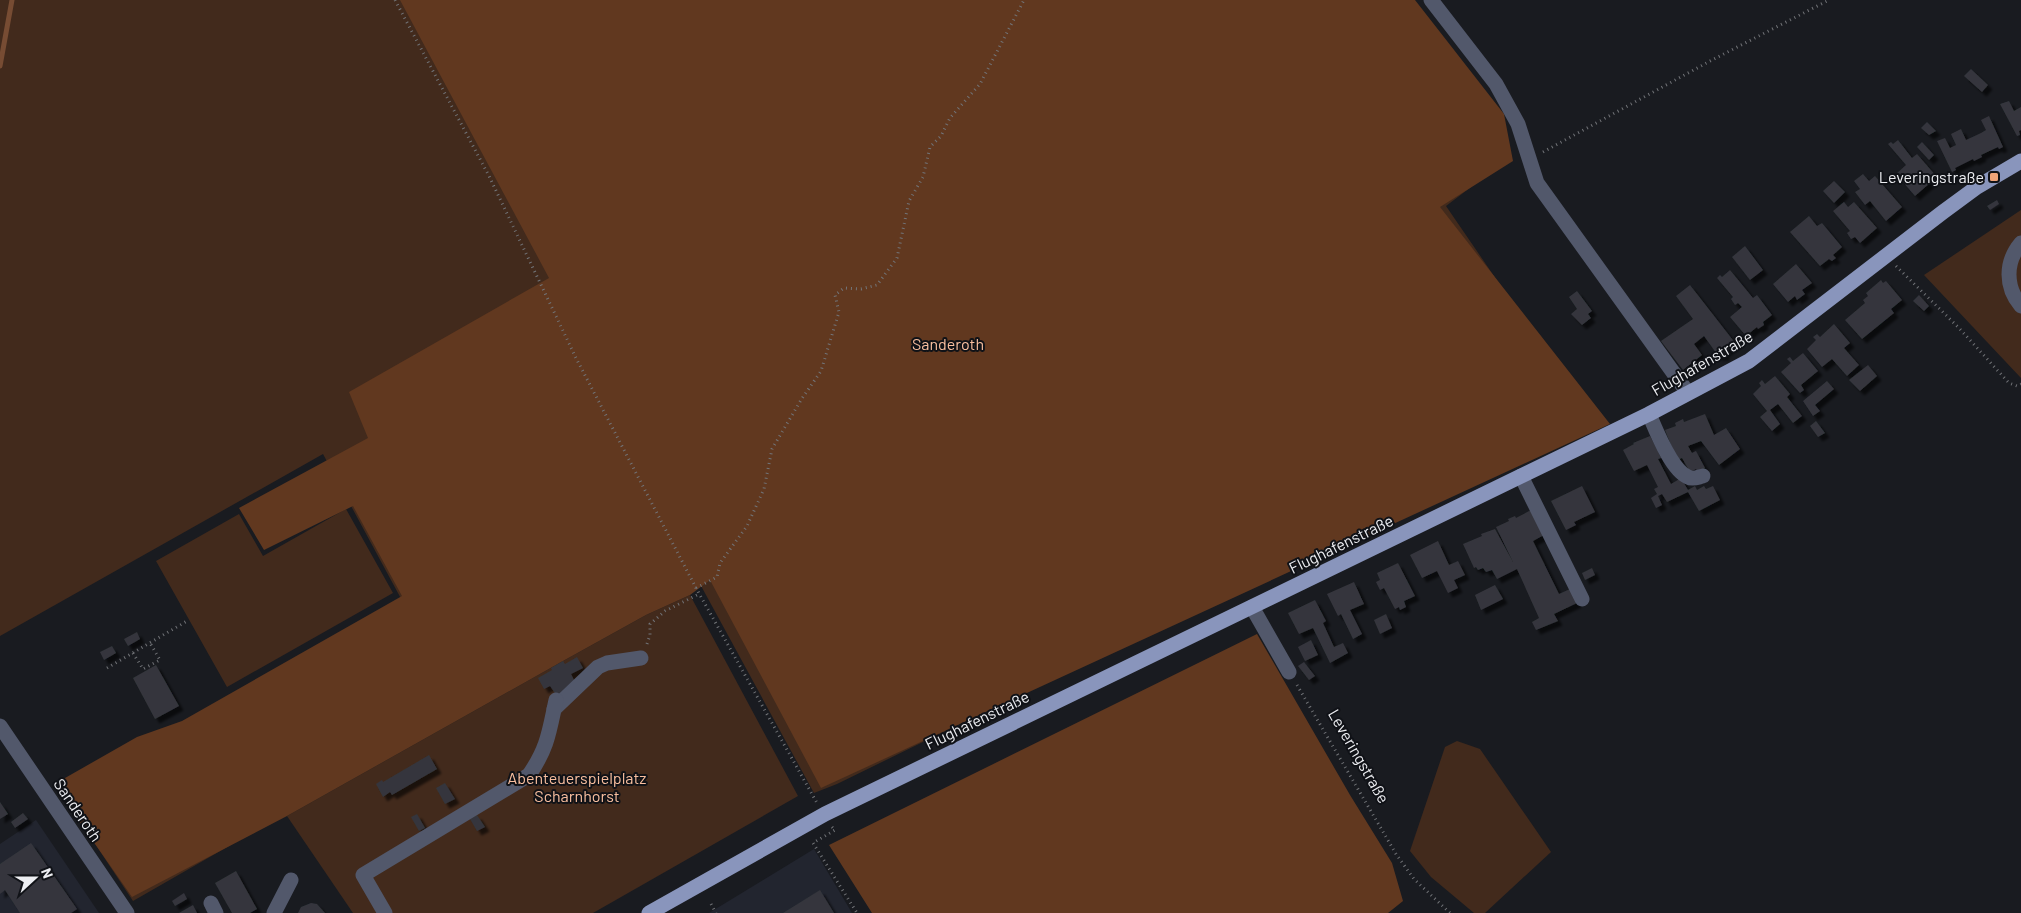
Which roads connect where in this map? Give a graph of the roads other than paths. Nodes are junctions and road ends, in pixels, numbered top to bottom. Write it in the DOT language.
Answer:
graph roads {
  1 [pos="1431,0"];
  2 [pos="2021,161"];
  3 [pos="2021,243"];
  4 [pos="2021,306"];
  5 [pos="1688,394"];
  6 [pos="1649,414"];
  7 [pos="1521,476"];
  8 [pos="1703,476"];
  9 [pos="1582,599"];
  10 [pos="1252,607"];
  11 [pos="641,658"];
  12 [pos="1289,672"];
  13 [pos="0,726"];
  14 [pos="291,880"];
  15 [pos="127,913"];
  16 [pos="274,913"];
  17 [pos="385,913"];
  18 [pos="649,913"];
  1 -- 5 [label="street"];
  2 -- 5 [label="main road, Flughafenstraße"];
  3 -- 4 [label="street"];
  5 -- 6 [label="main road, Flughafenstraße"];
  6 -- 7 [label="main road, Flughafenstraße"];
  6 -- 8 [label="street"];
  7 -- 9 [label="street"];
  7 -- 10 [label="main road, Flughafenstraße"];
  10 -- 12 [label="street"];
  10 -- 18 [label="main road, Flughafenstraße"];
  11 -- 17 [label="street"];
  13 -- 15 [label="street, Sanderoth"];
  14 -- 16 [label="street"];
}
